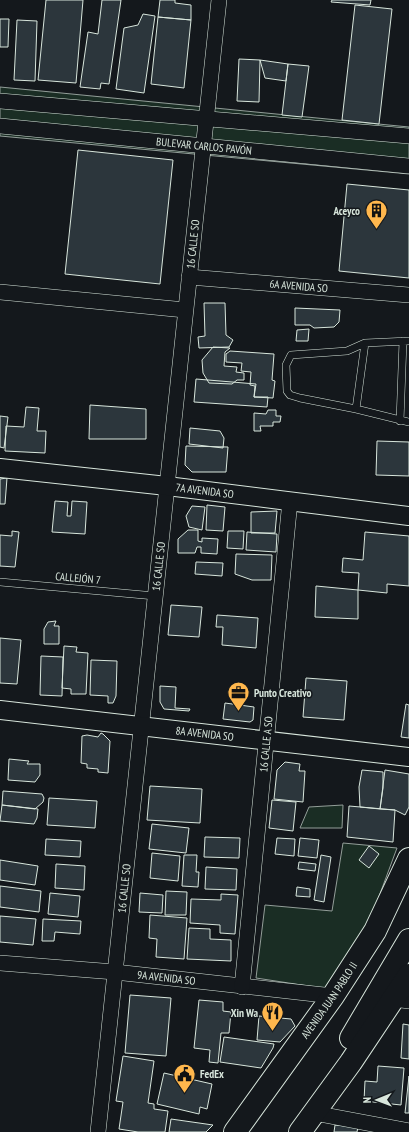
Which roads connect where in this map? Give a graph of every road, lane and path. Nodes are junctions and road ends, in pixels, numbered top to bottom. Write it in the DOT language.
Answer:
graph roads {
  1 [pos="219,0"];
  2 [pos="0,100"];
  3 [pos="206,118"];
  4 [pos="0,126"];
  5 [pos="409,136"];
  6 [pos="203,146"];
  7 [pos="409,166"];
  8 [pos="189,277"];
  9 [pos="0,292"];
  10 [pos="409,294"];
  11 [pos="185,310"];
  12 [pos="406,341"];
  13 [pos="365,343"];
  14 [pos="356,408"];
  15 [pos="400,421"];
  16 [pos="409,422"];
  17 [pos="0,468"];
  18 [pos="167,486"];
  19 [pos="290,501"];
  20 [pos="409,516"];
  21 [pos="0,582"];
  22 [pos="155,596"];
  23 [pos="0,710"];
  24 [pos="141,726"];
  25 [pos="267,740"];
  26 [pos="409,757"];
  27 [pos="409,859"];
  28 [pos="409,940"];
  29 [pos="0,963"];
  30 [pos="115,972"];
  31 [pos="409,976"];
  32 [pos="242,987"];
  33 [pos="333,996"];
  34 [pos="401,1000"];
  35 [pos="327,1094"];
  36 [pos="314,1113"];
  37 [pos="409,1131"];
  38 [pos="98,1132"];
  39 [pos="235,1132"];
  40 [pos="300,1132"];
  1 -- 3 [label="street, 16 CALLE SO"];
  2 -- 3 [label="street"];
  3 -- 5 [label="street"];
  3 -- 6 [label="street, 16 CALLE SO"];
  4 -- 6 [label="street, BULEVAR CARLOS PAVÓN"];
  6 -- 7 [label="street, BULEVAR CARLOS PAVÓN"];
  6 -- 8 [label="street, 16 CALLE SO"];
  8 -- 10 [label="street, 6A AVENIDA SO"];
  8 -- 11 [label="street, 16 CALLE SO"];
  9 -- 11 [label="street"];
  11 -- 18 [label="street, 16 CALLE SO"];
  12 -- 13 [label="lane"];
  12 -- 15 [label="lane"];
  13 -- 14 [label="lane"];
  13 -- 14 [label="lane"];
  14 -- 15 [label="lane"];
  15 -- 16 [label="lane"];
  17 -- 18 [label="street, 7A AVENIDA SO"];
  18 -- 19 [label="street, 7A AVENIDA SO"];
  18 -- 22 [label="street, 16 CALLE SO"];
  19 -- 20 [label="street, 7A AVENIDA SO"];
  19 -- 25 [label="street, 16 CALLE A SO"];
  21 -- 22 [label="lane, CALLEJÓN 7"];
  22 -- 24 [label="street, 16 CALLE SO"];
  23 -- 24 [label="street, 8A AVENIDA SO"];
  24 -- 25 [label="street, 8A AVENIDA SO"];
  24 -- 30 [label="street, 16 CALLE SO"];
  25 -- 26 [label="street, 8A AVENIDA SO"];
  25 -- 32 [label="street, 16 CALLE A SO"];
  27 -- 33 [label="highway, AVENIDA JUAN PABLO II"];
  28 -- 35 [label="highway"];
  29 -- 30 [label="street, 9A AVENIDA SO"];
  30 -- 32 [label="street, 9A AVENIDA SO"];
  30 -- 38 [label="street, 16 CALLE SO"];
  31 -- 34 [label="highway"];
  32 -- 33 [label="street, 9A AVENIDA SO"];
  33 -- 39 [label="highway, AVENIDA JUAN PABLO II"];
  34 -- 35 [label="highway"];
  35 -- 36 [label="highway"];
  36 -- 37 [label="street"];
  36 -- 40 [label="highway"];
}
